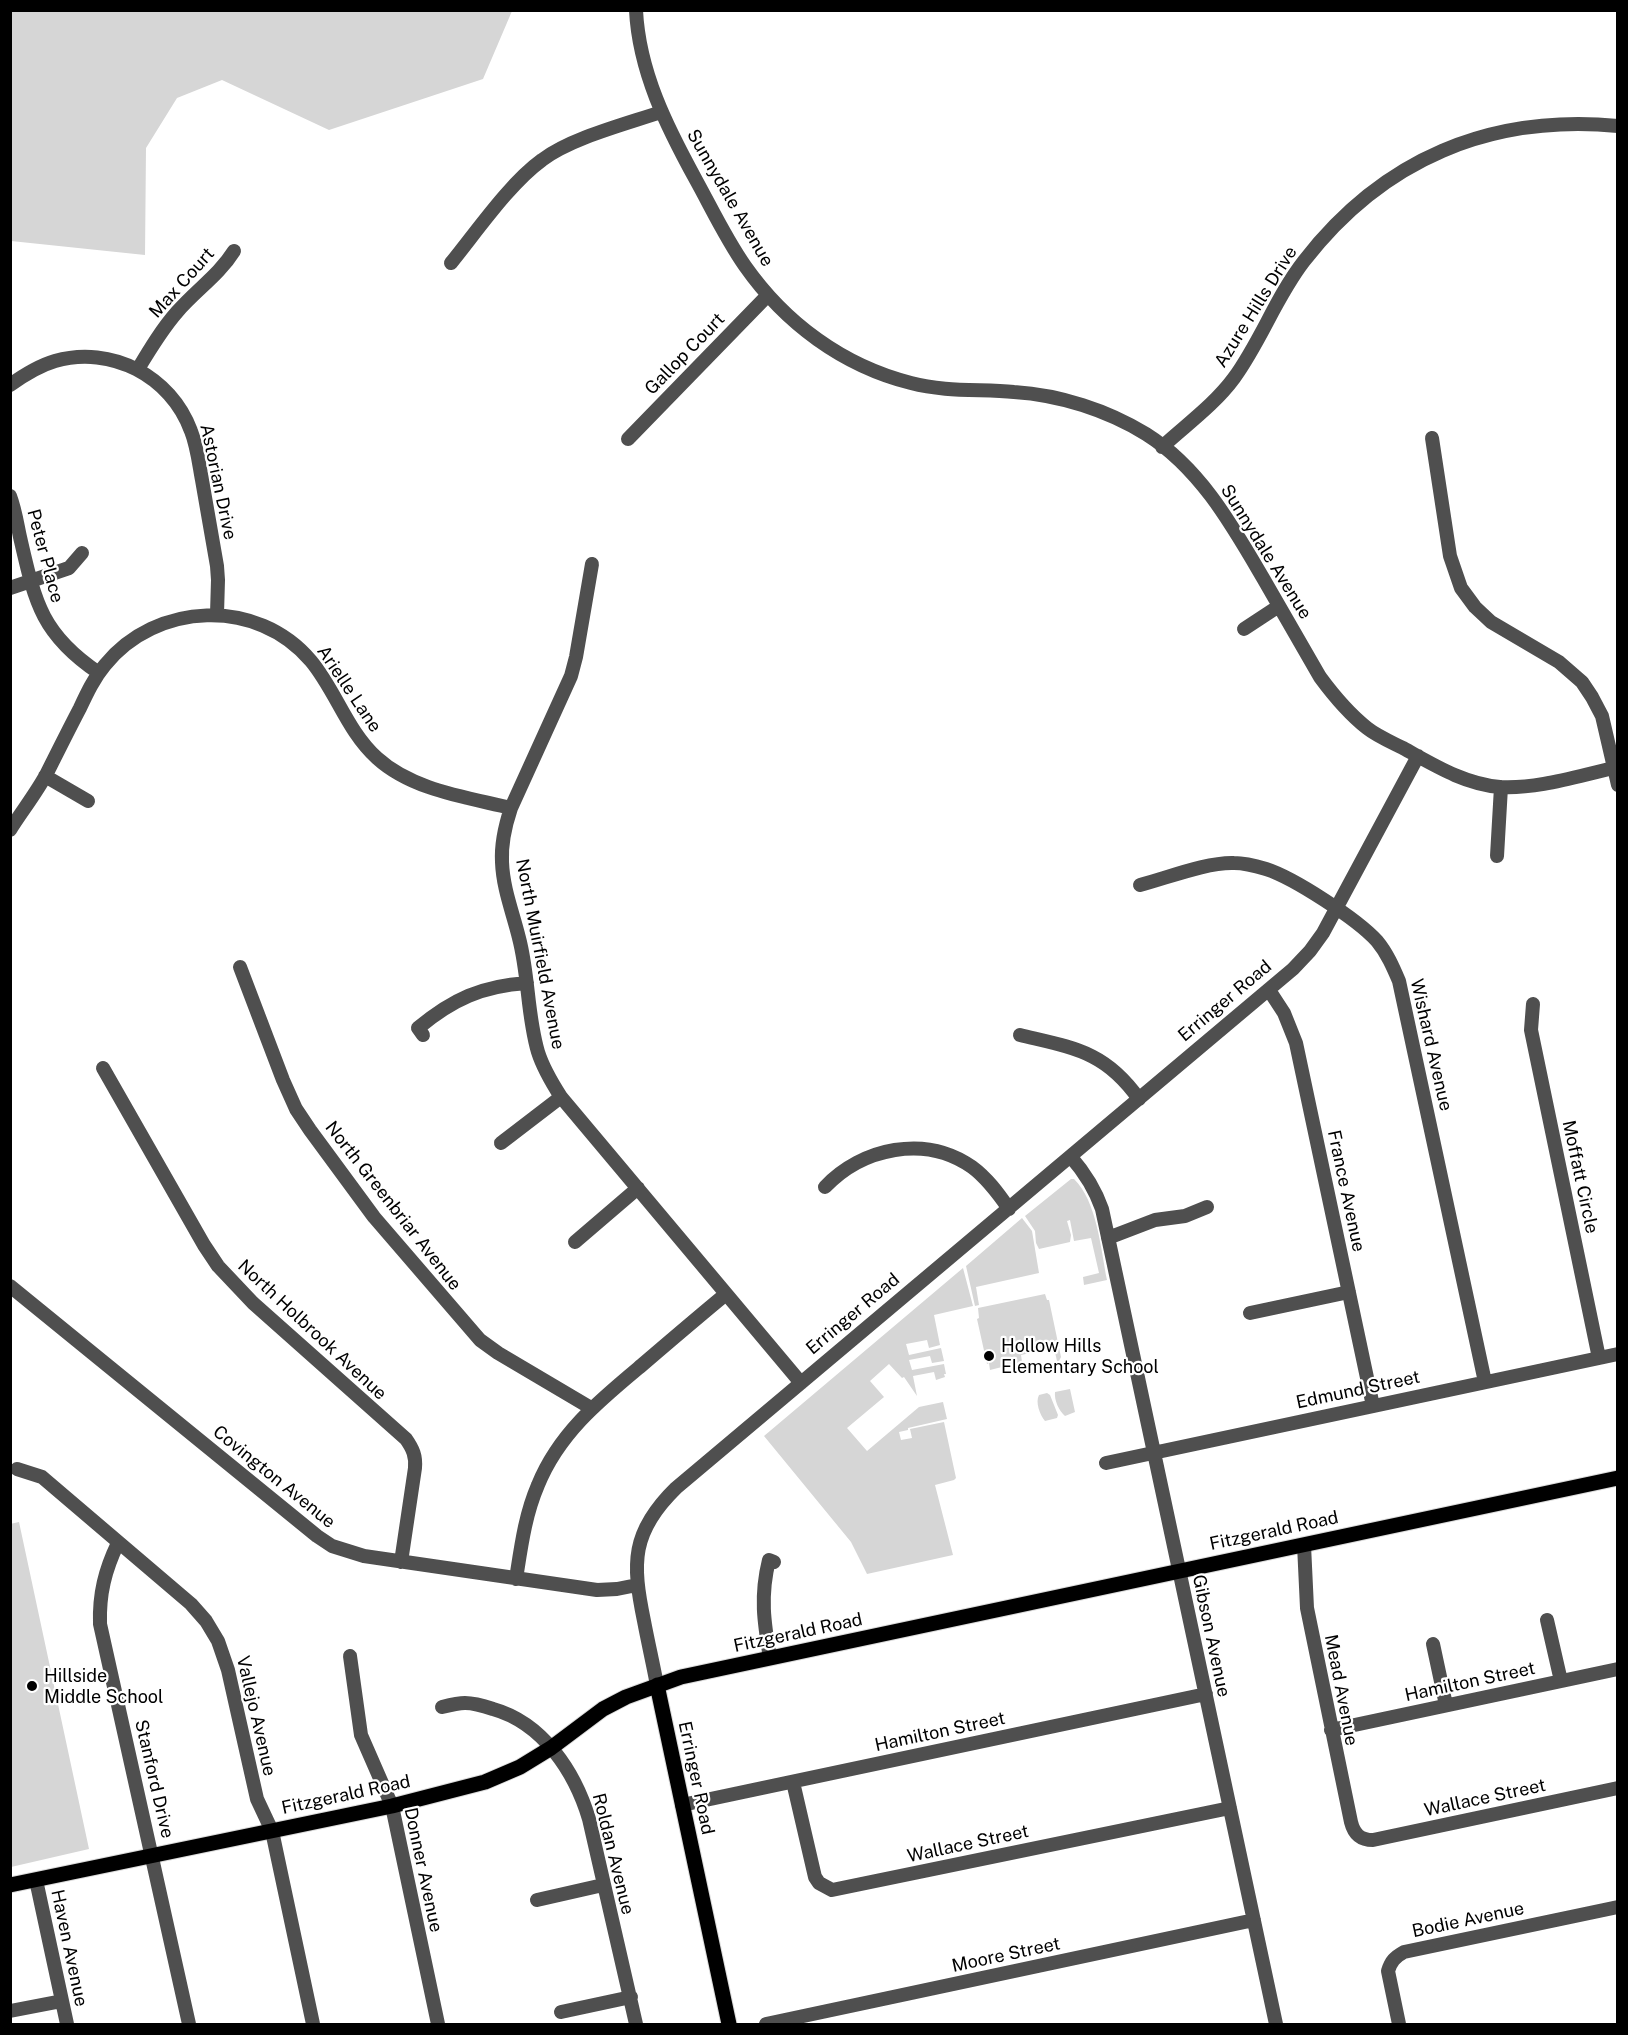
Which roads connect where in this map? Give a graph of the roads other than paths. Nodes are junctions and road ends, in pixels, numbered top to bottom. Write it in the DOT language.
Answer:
graph roads {
  1 [pos="636,10"];
  2 [pos="661,112"];
  3 [pos="1617,126"];
  4 [pos="234,251"];
  5 [pos="451,262"];
  6 [pos="768,295"];
  7 [pos="138,369"];
  8 [pos="10,385"];
  9 [pos="1432,438"];
  10 [pos="628,439"];
  11 [pos="1162,447"];
  12 [pos="10,496"];
  13 [pos="82,553"];
  14 [pos="592,564"];
  15 [pos="30,581"];
  16 [pos="10,588"];
  17 [pos="1279,606"];
  18 [pos="217,614"];
  19 [pos="1244,629"];
  20 [pos="99,673"];
  21 [pos="1418,756"];
  22 [pos="1614,768"];
  23 [pos="45,776"];
  24 [pos="1617,785"];
  25 [pos="1502,787"];
  26 [pos="88,801"];
  27 [pos="511,808"];
  28 [pos="10,830"];
  29 [pos="1497,856"];
  30 [pos="1140,885"];
  31 [pos="1337,909"];
  32 [pos="240,967"];
  33 [pos="527,983"];
  34 [pos="1269,990"];
  35 [pos="1533,1004"];
  36 [pos="423,1035"];
  37 [pos="1020,1035"];
  38 [pos="103,1068"];
  39 [pos="561,1097"];
  40 [pos="1139,1099"];
  41 [pos="501,1143"];
  42 [pos="1071,1157"];
  43 [pos="638,1188"];
  44 [pos="825,1188"];
  45 [pos="1207,1207"];
  46 [pos="1009,1209"];
  47 [pos="1108,1238"];
  48 [pos="575,1242"];
  49 [pos="10,1286"];
  50 [pos="1349,1292"];
  51 [pos="726,1294"];
  52 [pos="1250,1313"];
  53 [pos="1617,1354"];
  54 [pos="1599,1358"];
  55 [pos="1485,1382"];
  56 [pos="801,1383"];
  57 [pos="1373,1406"];
  58 [pos="591,1408"];
  59 [pos="1154,1452"];
  60 [pos="1106,1463"];
  61 [pos="17,1469"];
  62 [pos="1617,1478"];
  63 [pos="118,1544"];
  64 [pos="1304,1545"];
  65 [pos="401,1562"];
  66 [pos="774,1562"];
  67 [pos="1179,1571"];
  68 [pos="516,1579"];
  69 [pos="636,1585"];
  70 [pos="1548,1620"];
  71 [pos="1433,1644"];
  72 [pos="350,1656"];
  73 [pos="770,1658"];
  74 [pos="1617,1669"];
  75 [pos="1561,1681"];
  76 [pos="657,1685"];
  77 [pos="1206,1694"];
  78 [pos="1446,1705"];
  79 [pos="442,1707"];
  80 [pos="1331,1730"];
  81 [pos="551,1748"];
  82 [pos="794,1782"];
  83 [pos="1617,1788"];
  84 [pos="682,1805"];
  85 [pos="392,1806"];
  86 [pos="1230,1808"];
  87 [pos="272,1831"];
  88 [pos="1360,1838"];
  89 [pos="153,1854"];
  90 [pos="36,1880"];
  91 [pos="10,1885"];
  92 [pos="603,1885"];
  93 [pos="537,1900"];
  94 [pos="1617,1907"];
  95 [pos="1254,1920"];
  96 [pos="631,1997"];
  97 [pos="62,2001"];
  98 [pos="10,2011"];
  99 [pos="561,2012"];
  100 [pos="67,2025"];
  101 [pos="189,2025"];
  102 [pos="314,2025"];
  103 [pos="438,2025"];
  104 [pos="636,2025"];
  105 [pos="729,2025"];
  106 [pos="766,2025"];
  107 [pos="1276,2025"];
  108 [pos="1399,2025"];
  1 -- 2 [label="street, Sunnydale Avenue"];
  2 -- 5 [label="street"];
  2 -- 6 [label="street, Sunnydale Avenue"];
  3 -- 11 [label="street, Azure Hills Drive"];
  4 -- 7 [label="street, Max Court"];
  6 -- 10 [label="street, Gallop Court"];
  6 -- 11 [label="street, Sunnydale Avenue"];
  7 -- 8 [label="street, Astorian Drive"];
  7 -- 18 [label="street, Astorian Drive"];
  9 -- 22 [label="street"];
  11 -- 17 [label="street, Sunnydale Avenue"];
  12 -- 15 [label="street, Peter Place"];
  13 -- 15 [label="street"];
  14 -- 27 [label="street, North Muirfield Avenue"];
  15 -- 16 [label="street"];
  15 -- 20 [label="street, Peter Place"];
  17 -- 19 [label="street"];
  17 -- 21 [label="street, Sunnydale Avenue"];
  18 -- 20 [label="street, Arielle Lane"];
  18 -- 27 [label="street, Arielle Lane"];
  20 -- 23 [label="street, Arielle Lane"];
  21 -- 25 [label="street, Sunnydale Avenue"];
  21 -- 31 [label="street, Erringer Road"];
  22 -- 24 [label="street"];
  22 -- 25 [label="street, Sunnydale Avenue"];
  23 -- 26 [label="street"];
  23 -- 28 [label="street, Arielle Lane"];
  25 -- 29 [label="street"];
  27 -- 33 [label="street, North Muirfield Avenue"];
  30 -- 31 [label="street, Wishard Avenue"];
  31 -- 34 [label="street, Erringer Road"];
  31 -- 55 [label="street, Wishard Avenue"];
  32 -- 58 [label="street, North Greenbriar Avenue"];
  33 -- 36 [label="street"];
  33 -- 39 [label="street, North Muirfield Avenue"];
  34 -- 40 [label="street, Erringer Road"];
  34 -- 50 [label="street, France Avenue"];
  35 -- 54 [label="street, Moffatt Circle"];
  37 -- 40 [label="street"];
  38 -- 65 [label="street, North Holbrook Avenue"];
  39 -- 41 [label="street"];
  39 -- 43 [label="street, North Muirfield Avenue"];
  40 -- 42 [label="street, Erringer Road"];
  42 -- 46 [label="street, Erringer Road"];
  42 -- 47 [label="street, Gibson Avenue"];
  43 -- 48 [label="street"];
  43 -- 51 [label="street, North Muirfield Avenue"];
  44 -- 46 [label="street"];
  45 -- 47 [label="street"];
  46 -- 56 [label="street, Erringer Road"];
  47 -- 59 [label="street, Gibson Avenue"];
  49 -- 65 [label="street, Covington Avenue"];
  50 -- 52 [label="street"];
  50 -- 57 [label="street, France Avenue"];
  51 -- 56 [label="street, North Muirfield Avenue"];
  51 -- 58 [label="street"];
  53 -- 54 [label="street, Edmund Street"];
  54 -- 55 [label="street, Edmund Street"];
  55 -- 57 [label="street, Edmund Street"];
  56 -- 69 [label="street, Erringer Road"];
  57 -- 59 [label="street, Edmund Street"];
  58 -- 68 [label="street"];
  59 -- 60 [label="street, Edmund Street"];
  59 -- 67 [label="street, Gibson Avenue"];
  61 -- 63 [label="street, Vallejo Avenue"];
  62 -- 64 [label="main road, Fitzgerald Road"];
  63 -- 87 [label="street, Vallejo Avenue"];
  63 -- 89 [label="street, Stanford Drive"];
  64 -- 67 [label="main road, Fitzgerald Road"];
  64 -- 80 [label="street, Mead Avenue"];
  65 -- 68 [label="street, Covington Avenue"];
  66 -- 73 [label="street"];
  67 -- 73 [label="main road, Fitzgerald Road"];
  67 -- 77 [label="street, Gibson Avenue"];
  68 -- 69 [label="street, Covington Avenue"];
  69 -- 76 [label="street, Erringer Road"];
  70 -- 75 [label="street"];
  71 -- 78 [label="street"];
  72 -- 85 [label="street, Donner Avenue"];
  73 -- 76 [label="main road, Fitzgerald Road"];
  74 -- 75 [label="street, Hamilton Street"];
  75 -- 78 [label="street, Hamilton Street"];
  76 -- 81 [label="main road, Fitzgerald Road"];
  76 -- 84 [label="main road, Erringer Road"];
  77 -- 82 [label="street, Hamilton Street"];
  77 -- 86 [label="street, Gibson Avenue"];
  78 -- 80 [label="street, Hamilton Street"];
  79 -- 81 [label="street, Roldan Avenue"];
  80 -- 88 [label="street, Mead Avenue"];
  81 -- 85 [label="main road, Fitzgerald Road"];
  81 -- 92 [label="street, Roldan Avenue"];
  82 -- 84 [label="street, Hamilton Street"];
  82 -- 86 [label="street, Wallace Street"];
  83 -- 88 [label="street, Wallace Street"];
  84 -- 105 [label="main road, Erringer Road"];
  85 -- 87 [label="main road, Fitzgerald Road"];
  85 -- 103 [label="street, Donner Avenue"];
  86 -- 95 [label="street, Gibson Avenue"];
  87 -- 89 [label="main road, Fitzgerald Road"];
  87 -- 102 [label="street, Vallejo Avenue"];
  89 -- 90 [label="main road, Fitzgerald Road"];
  89 -- 101 [label="street, Stanford Drive"];
  90 -- 91 [label="main road, Fitzgerald Road"];
  90 -- 97 [label="street, Haven Avenue"];
  92 -- 93 [label="street"];
  92 -- 96 [label="street, Roldan Avenue"];
  94 -- 108 [label="street, Bodie Avenue"];
  95 -- 106 [label="street, Moore Street"];
  95 -- 107 [label="street, Gibson Avenue"];
  96 -- 99 [label="street"];
  96 -- 104 [label="street, Roldan Avenue"];
  97 -- 98 [label="street"];
  97 -- 100 [label="street, Haven Avenue"];
}
